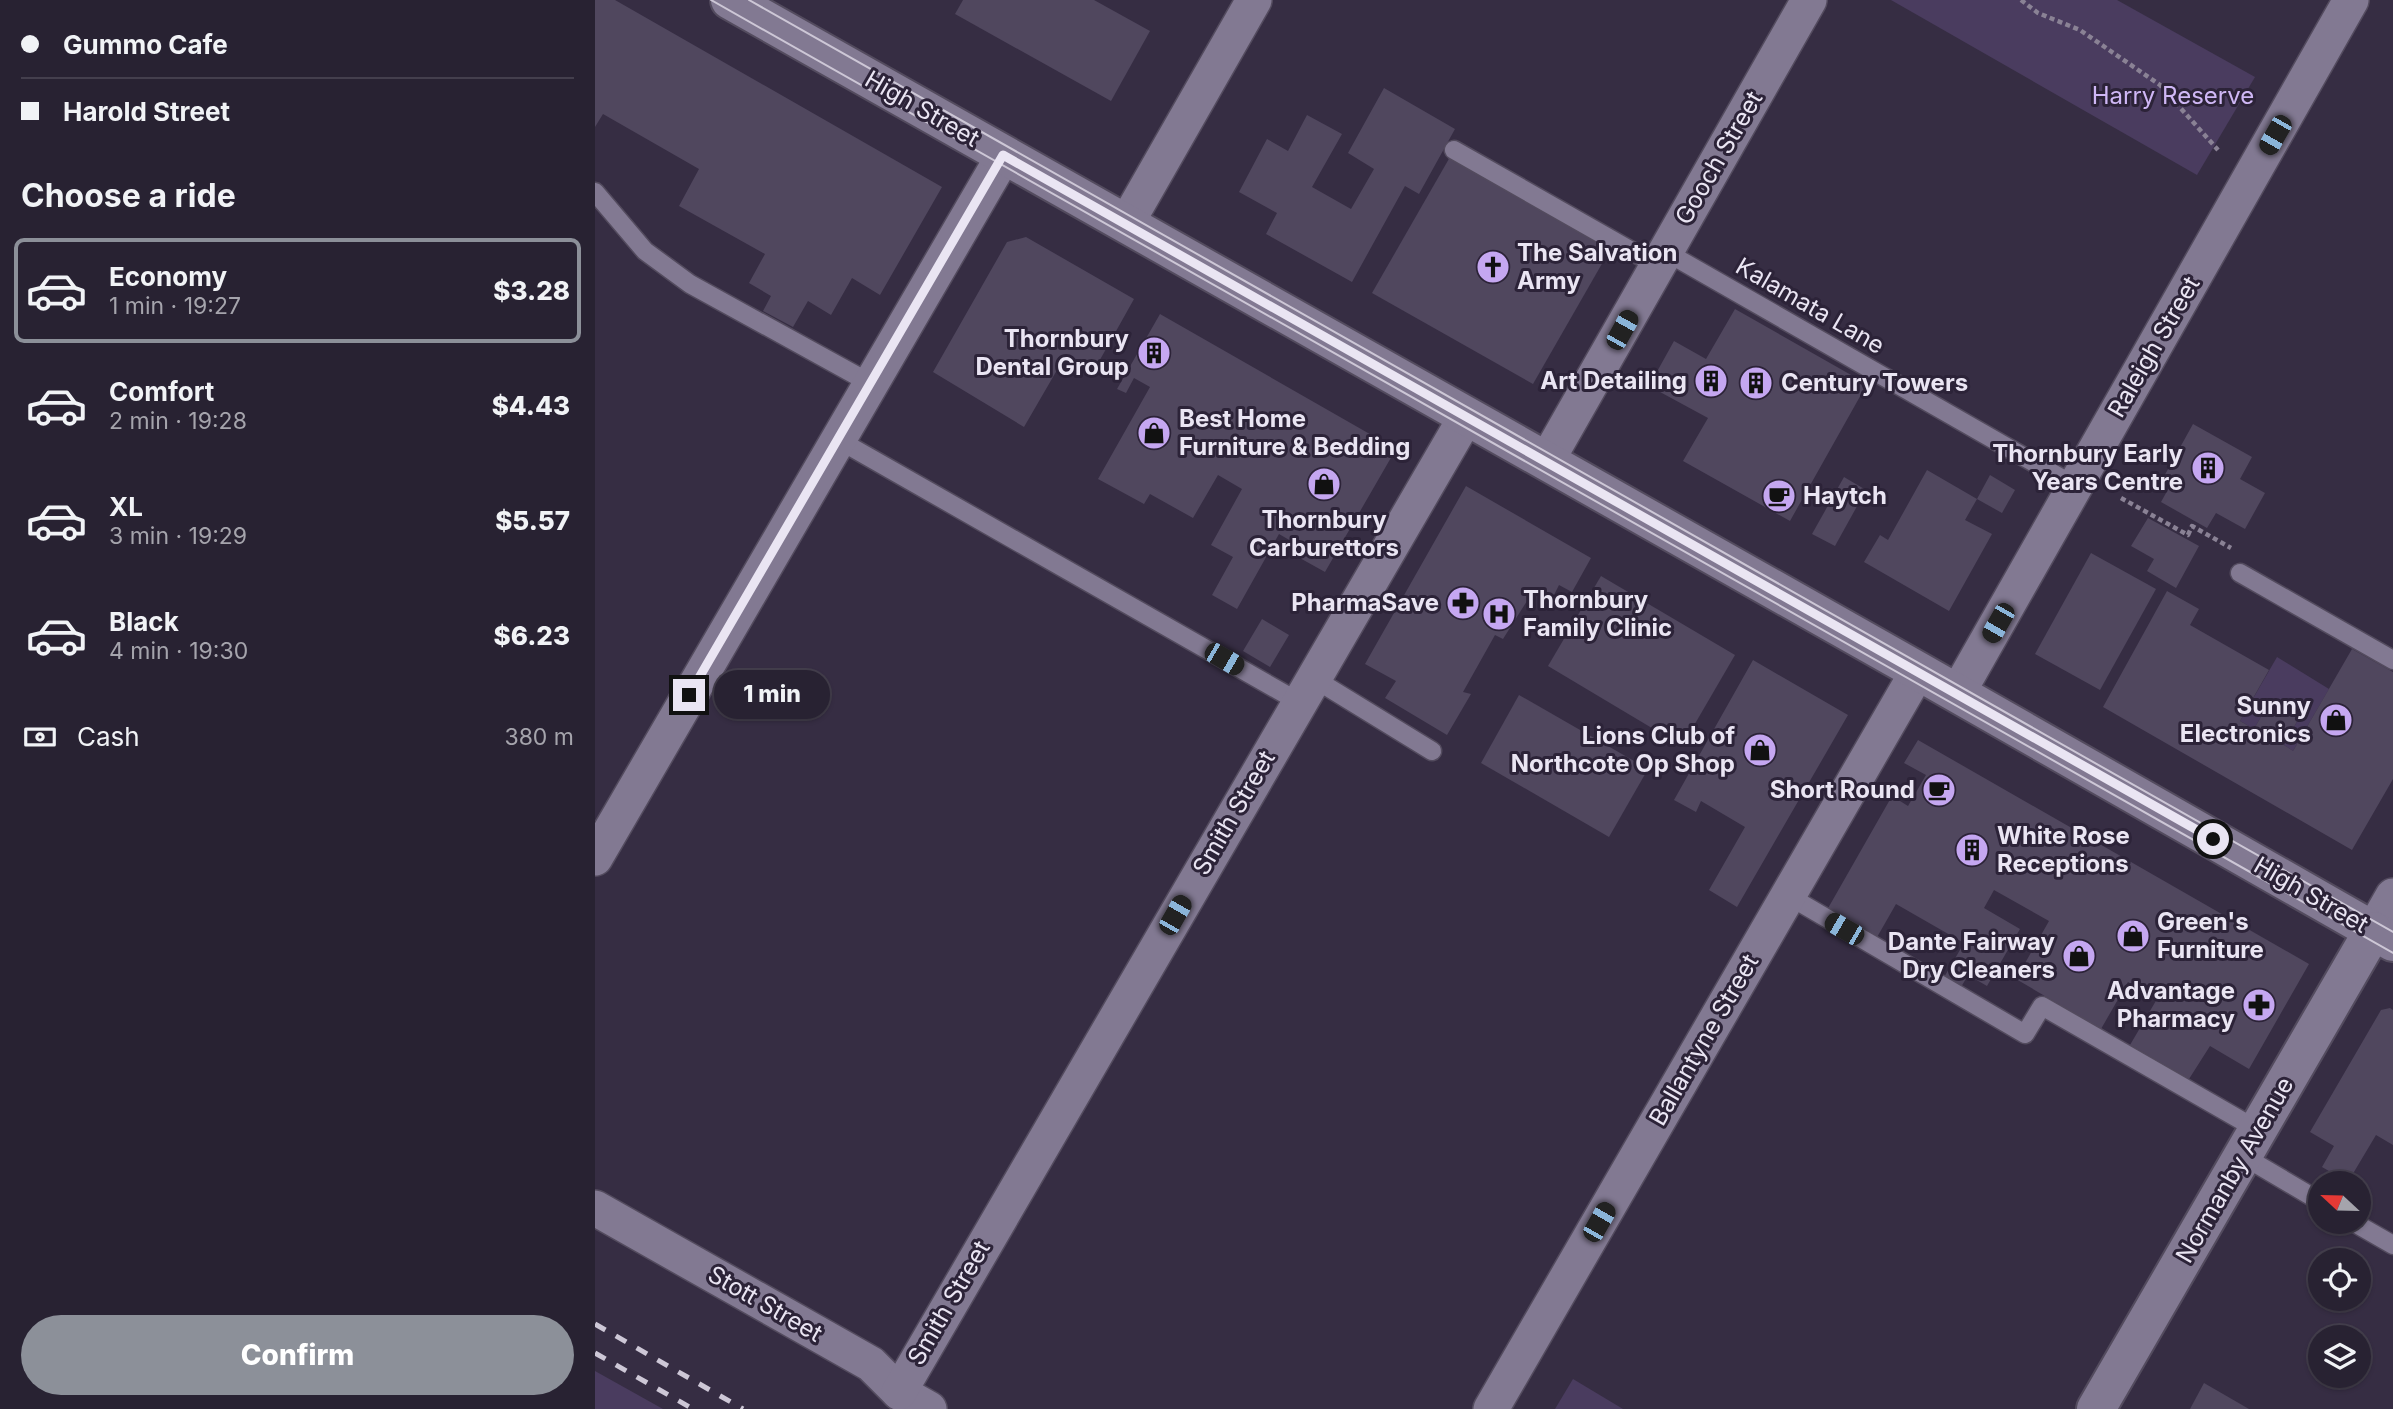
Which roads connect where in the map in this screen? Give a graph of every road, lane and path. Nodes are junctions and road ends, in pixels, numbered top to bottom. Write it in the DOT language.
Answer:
graph roads {
  1 [pos="730,0"];
  2 [pos="1254,0"];
  3 [pos="1809,0"];
  4 [pos="2021,0"];
  5 [pos="2351,0"];
  6 [pos="1454,149"];
  7 [pos="2218,150"];
  8 [pos="1003,155"];
  9 [pos="595,192"];
  10 [pos="1126,224"];
  11 [pos="1662,259"];
  12 [pos="870,383"];
  13 [pos="1466,417"];
  14 [pos="837,439"];
  15 [pos="1546,462"];
  16 [pos="2075,486"];
  17 [pos="2121,498"];
  18 [pos="2240,573"];
  19 [pos="2393,660"];
  20 [pos="1918,671"];
  21 [pos="1306,690"];
  22 [pos="1957,694"];
  23 [pos="1432,751"];
  24 [pos="595,858"];
  25 [pos="1787,895"];
  26 [pos="2393,896"];
  27 [pos="2383,937"];
  28 [pos="2251,1143"];
  29 [pos="2308,1191"];
  30 [pos="595,1208"];
  31 [pos="2371,1232"];
  32 [pos="2393,1245"];
  33 [pos="899,1392"];
  34 [pos="929,1409"];
  35 [pos="1491,1409"];
  36 [pos="2096,1409"];
  1 -- 8 [label="main road, High Street"];
  2 -- 10 [label="street"];
  3 -- 11 [label="street, Gooch Street"];
  4 -- 7 [label="path"];
  5 -- 16 [label="street, Raleigh Street"];
  6 -- 11 [label="lane, Kalamata Lane"];
  8 -- 10 [label="main road, High Street"];
  8 -- 12 [label="street"];
  9 -- 12 [label="lane"];
  10 -- 13 [label="main road, High Street"];
  11 -- 15 [label="street, Gooch Street"];
  11 -- 16 [label="lane, Kalamata Lane"];
  12 -- 14 [label="street"];
  13 -- 15 [label="main road, High Street"];
  13 -- 21 [label="street, Smith Street"];
  14 -- 21 [label="lane"];
  14 -- 24 [label="street"];
  15 -- 20 [label="main road, High Street"];
  16 -- 22 [label="street, Raleigh Street"];
  17 -- 18 [label="path"];
  18 -- 19 [label="lane"];
  20 -- 22 [label="main road, High Street"];
  20 -- 25 [label="street, Ballantyne Street"];
  21 -- 23 [label="lane"];
  21 -- 33 [label="street, Smith Street"];
  22 -- 27 [label="main road, High Street"];
  25 -- 28 [label="lane"];
  25 -- 35 [label="street, Ballantyne Street"];
  26 -- 27 [label="street"];
  27 -- 28 [label="main road, Normanby Avenue"];
  28 -- 29 [label="lane"];
  28 -- 36 [label="main road, Normanby Avenue"];
  30 -- 33 [label="street, Stott Street"];
  31 -- 32 [label="lane"];
  33 -- 34 [label="street, Stott Street"];
}
